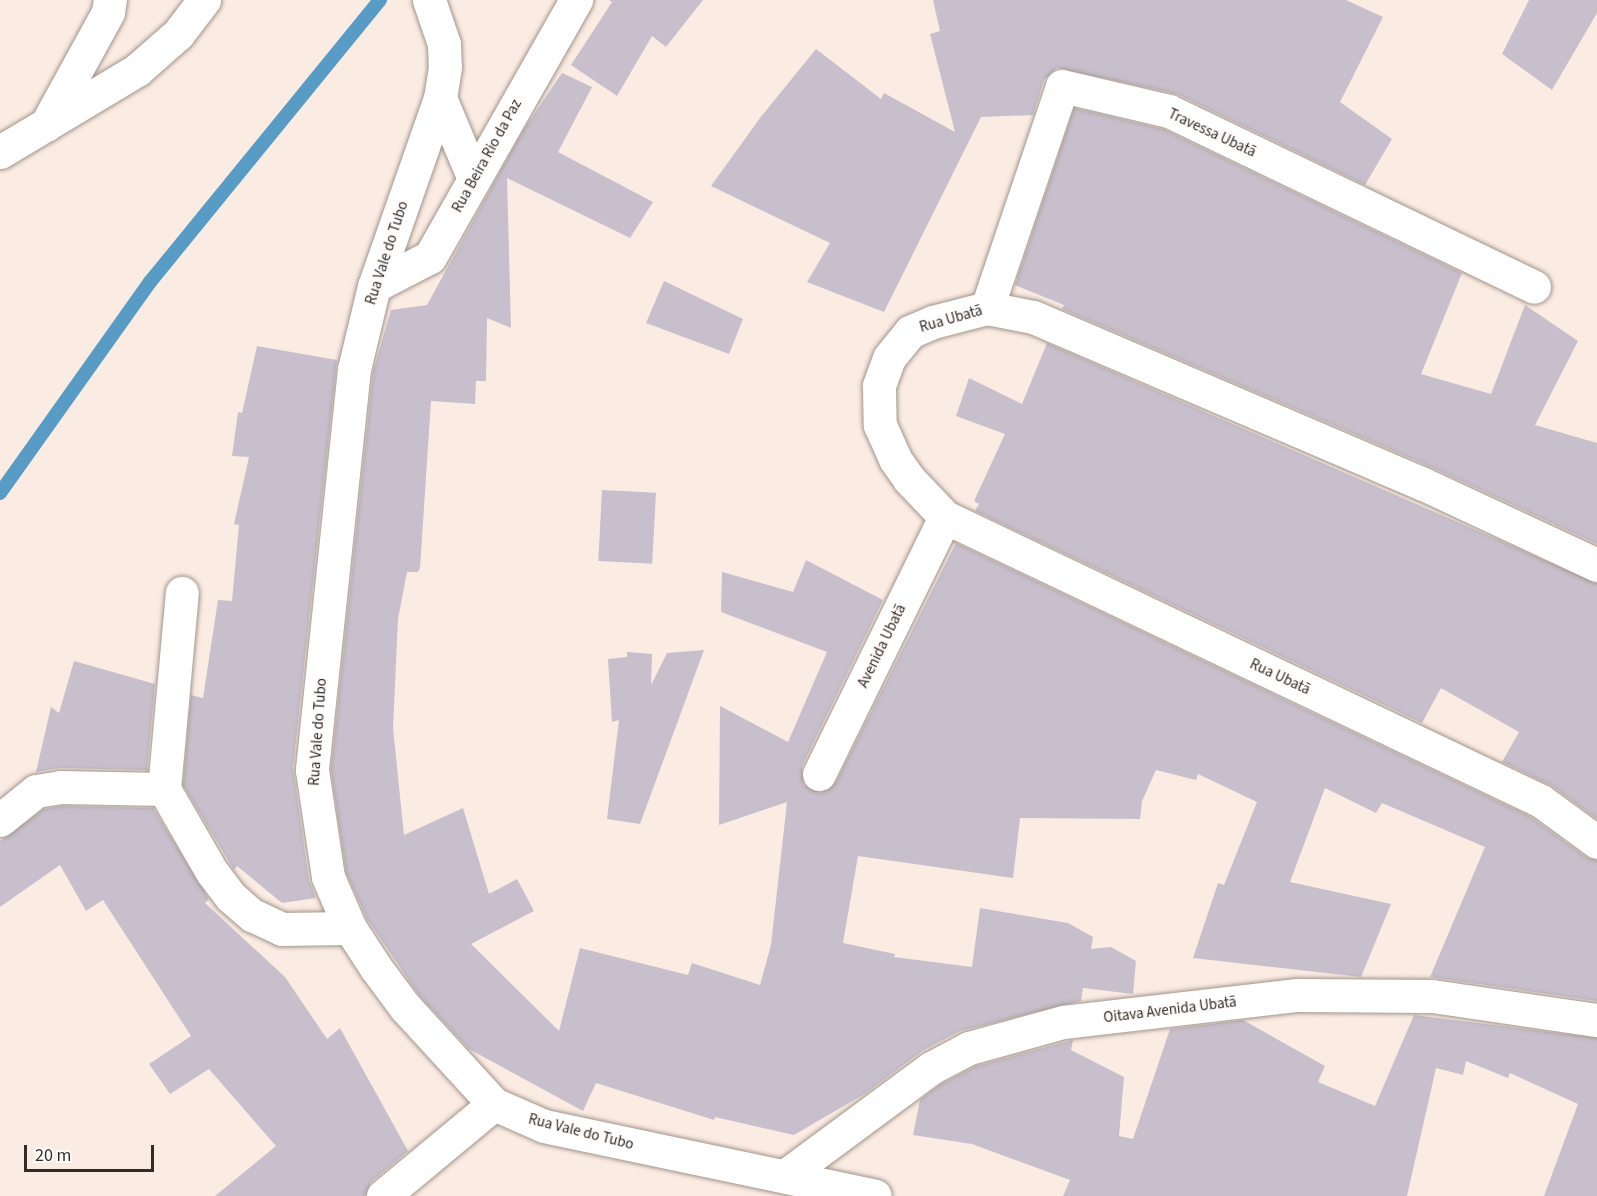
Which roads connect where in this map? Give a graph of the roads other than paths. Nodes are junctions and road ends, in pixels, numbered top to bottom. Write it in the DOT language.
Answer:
graph roads {
  1 [pos="110,0"];
  2 [pos="204,0"];
  3 [pos="576,0"];
  4 [pos="434,10"];
  5 [pos="440,98"];
  6 [pos="45,127"];
  7 [pos="0,152"];
  8 [pos="474,179"];
  9 [pos="374,286"];
  10 [pos="1534,287"];
  11 [pos="987,308"];
  12 [pos="945,517"];
  13 [pos="1597,565"];
  14 [pos="182,593"];
  15 [pos="819,774"];
  16 [pos="164,789"];
  17 [pos="0,820"];
  18 [pos="1597,842"];
  19 [pos="350,928"];
  20 [pos="1597,1020"];
  21 [pos="494,1104"];
  22 [pos="785,1176"];
  23 [pos="383,1196"];
  24 [pos="875,1196"];
  1 -- 6 [label="street"];
  2 -- 6 [label="street"];
  3 -- 8 [label="street, Rua Beira Rio da Paz"];
  4 -- 5 [label="street, Rua Vale do Tubo"];
  5 -- 8 [label="street"];
  5 -- 9 [label="street, Rua Vale do Tubo"];
  6 -- 7 [label="street"];
  8 -- 9 [label="street, Rua Beira Rio da Paz"];
  9 -- 19 [label="street, Rua Vale do Tubo"];
  10 -- 11 [label="street, Travessa Ubatã"];
  11 -- 12 [label="street, Rua Ubatã"];
  11 -- 13 [label="street, Rua Ubatã"];
  12 -- 15 [label="street, Avenida Ubatã"];
  12 -- 18 [label="street, Rua Ubatã"];
  14 -- 16 [label="street"];
  16 -- 17 [label="street"];
  16 -- 19 [label="street"];
  19 -- 21 [label="street, Rua Vale do Tubo"];
  20 -- 22 [label="street, Oitava Avenida Ubatã"];
  21 -- 22 [label="street, Rua Vale do Tubo"];
  21 -- 23 [label="street"];
  22 -- 24 [label="street, Rua Vale do Tubo"];
}
